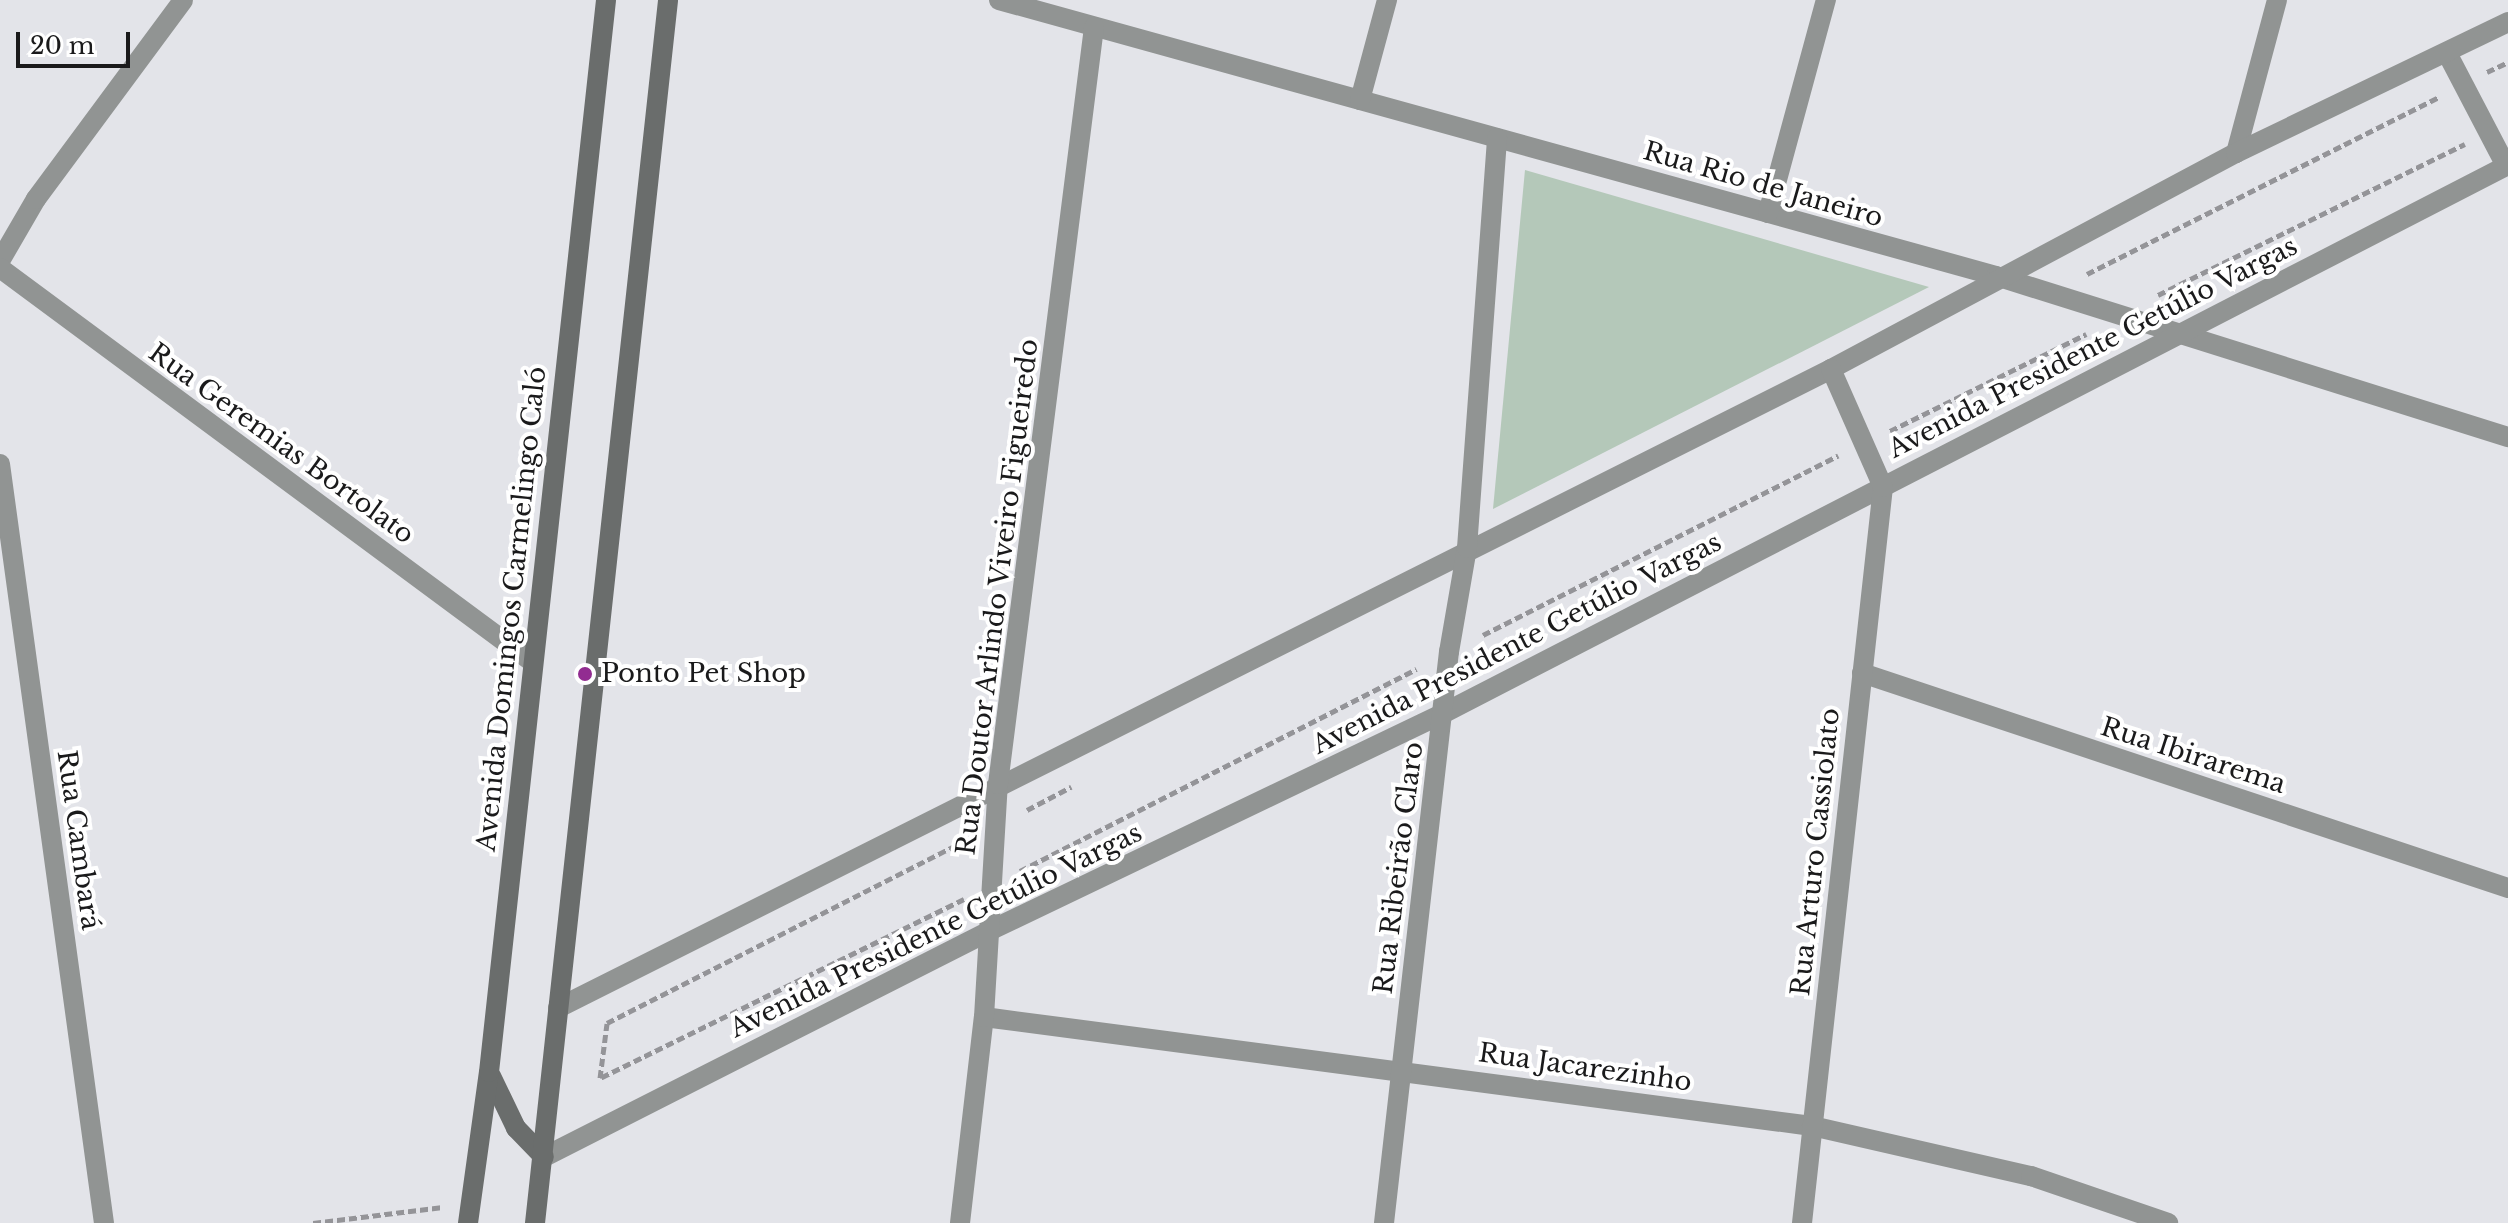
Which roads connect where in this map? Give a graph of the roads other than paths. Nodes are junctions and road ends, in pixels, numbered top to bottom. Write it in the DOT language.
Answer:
graph roads {
  1 [pos="183,0"];
  2 [pos="606,0"];
  3 [pos="668,0"];
  4 [pos="1002,0"];
  5 [pos="1387,0"];
  6 [pos="1826,0"];
  7 [pos="2277,0"];
  8 [pos="2508,22"];
  9 [pos="1094,27"];
  10 [pos="2447,53"];
  11 [pos="1360,100"];
  12 [pos="1497,138"];
  13 [pos="2236,153"];
  14 [pos="2507,166"];
  15 [pos="1768,213"];
  16 [pos="0,261"];
  17 [pos="0,268"];
  18 [pos="1996,276"];
  19 [pos="2176,332"];
  20 [pos="1831,369"];
  21 [pos="2508,437"];
  22 [pos="0,464"];
  23 [pos="1883,487"];
  24 [pos="1467,548"];
  25 [pos="531,661"];
  26 [pos="1862,673"];
  27 [pos="1444,713"];
  28 [pos="998,784"];
  29 [pos="2508,888"];
  30 [pos="989,931"];
  31 [pos="558,1008"];
  32 [pos="984,1017"];
  33 [pos="1401,1068"];
  34 [pos="489,1072"];
  35 [pos="1812,1126"];
  36 [pos="544,1157"];
  37 [pos="469,1214"];
  38 [pos="104,1223"];
  39 [pos="535,1223"];
  40 [pos="960,1223"];
  41 [pos="1384,1223"];
  42 [pos="1802,1223"];
  43 [pos="2168,1223"];
  1 -- 16 [label="street"];
  2 -- 25 [label="street, Avenida Domingos Carmelingo Caló"];
  3 -- 31 [label="street"];
  4 -- 9 [label="street, Rua Rio de Janeiro"];
  5 -- 11 [label="street"];
  6 -- 15 [label="street"];
  7 -- 13 [label="street"];
  8 -- 10 [label="street"];
  9 -- 11 [label="street, Rua Rio de Janeiro"];
  9 -- 28 [label="street, Rua Doutor Arlindo Viveiro Figueiredo"];
  10 -- 13 [label="street"];
  10 -- 14 [label="street"];
  11 -- 12 [label="street, Rua Rio de Janeiro"];
  12 -- 15 [label="street, Rua Rio de Janeiro"];
  12 -- 24 [label="street, Rua Ribeirão Claro"];
  13 -- 18 [label="street"];
  14 -- 19 [label="street, Avenida Presidente Getúlio Vargas"];
  15 -- 18 [label="street, Rua Rio de Janeiro"];
  17 -- 25 [label="street, Rua Geremias Bortolato"];
  18 -- 19 [label="street, Rua Rio de Janeiro"];
  18 -- 20 [label="street"];
  19 -- 21 [label="street, Rua Rio de Janeiro"];
  19 -- 23 [label="street, Avenida Presidente Getúlio Vargas"];
  20 -- 23 [label="street"];
  20 -- 24 [label="street"];
  22 -- 38 [label="street, Rua Cambará"];
  23 -- 26 [label="street, Rua Arturo Cassiolato"];
  23 -- 27 [label="street, Avenida Presidente Getúlio Vargas"];
  24 -- 27 [label="street, Rua Ribeirão Claro"];
  24 -- 28 [label="street"];
  25 -- 34 [label="street, Avenida Domingos Carmelingo Caló"];
  26 -- 29 [label="street, Rua Ibirarema"];
  26 -- 35 [label="street, Rua Arturo Cassiolato"];
  27 -- 30 [label="street, Avenida Presidente Getúlio Vargas"];
  27 -- 33 [label="street, Rua Ribeirão Claro"];
  28 -- 30 [label="street, Rua Doutor Arlindo Viveiro Figueiredo"];
  28 -- 31 [label="street"];
  30 -- 32 [label="street, Rua Doutor Arlindo Viveiro Figueiredo"];
  30 -- 36 [label="street, Avenida Presidente Getúlio Vargas"];
  31 -- 36 [label="street"];
  32 -- 33 [label="street, Rua Jacarezinho"];
  32 -- 40 [label="street, Rua Doutor Arlindo Viveiro Figueiredo"];
  33 -- 35 [label="street, Rua Jacarezinho"];
  33 -- 41 [label="street, Rua Ribeirão Claro"];
  34 -- 36 [label="street"];
  34 -- 37 [label="street, Avenida Domingos Carmelingo Caló"];
  35 -- 42 [label="street, Rua Arturo Cassiolato"];
  35 -- 43 [label="street, Rua Jacarezinho"];
  36 -- 39 [label="street"];
}
